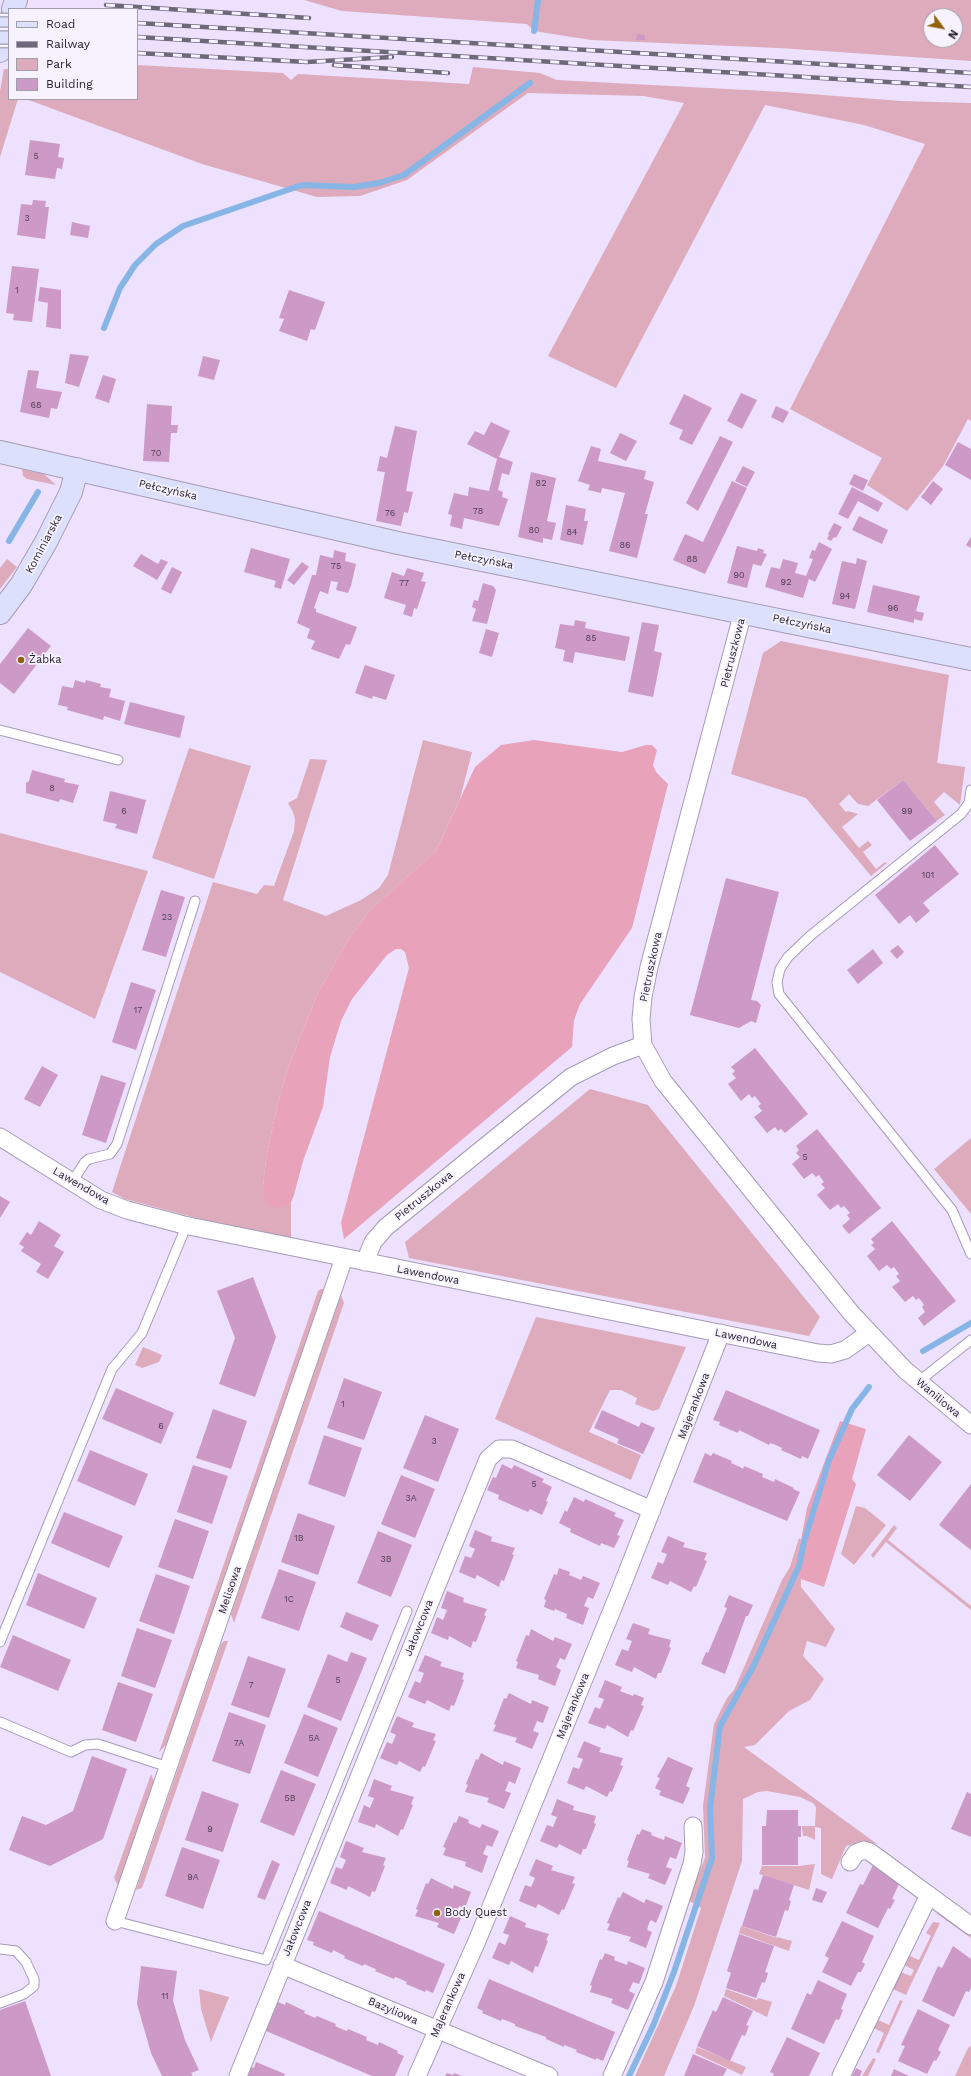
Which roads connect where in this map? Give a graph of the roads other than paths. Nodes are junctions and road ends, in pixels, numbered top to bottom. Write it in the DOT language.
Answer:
graph roads {
  1 [pos="8,25"];
  2 [pos="0,51"];
  3 [pos="0,452"];
  4 [pos="77,469"];
  5 [pos="743,612"];
  6 [pos="0,613"];
  7 [pos="971,659"];
  8 [pos="0,730"];
  9 [pos="118,760"];
  10 [pos="971,790"];
  11 [pos="195,901"];
  12 [pos="644,1046"];
  13 [pos="0,1137"];
  14 [pos="72,1182"];
  15 [pos="184,1225"];
  16 [pos="971,1254"];
  17 [pos="344,1258"];
  18 [pos="365,1262"];
  19 [pos="869,1333"];
  20 [pos="721,1334"];
  21 [pos="971,1340"];
  22 [pos="918,1382"];
  23 [pos="971,1425"];
  24 [pos="652,1510"];
  25 [pos="407,1610"];
  26 [pos="0,1642"];
  27 [pos="0,1722"];
  28 [pos="168,1768"];
  29 [pos="693,1826"];
  30 [pos="850,1862"];
  31 [pos="929,1895"];
  32 [pos="115,1921"];
  33 [pos="971,1926"];
  34 [pos="0,1949"];
  35 [pos="282,1965"];
  36 [pos="0,2003"];
  37 [pos="437,2030"];
  38 [pos="238,2076"];
  39 [pos="417,2076"];
  40 [pos="549,2076"];
  41 [pos="612,2076"];
  42 [pos="841,2076"];
  1 -- 2 [label="main road"];
  3 -- 4 [label="main road, Pełczyńska"];
  4 -- 5 [label="main road, Pełczyńska"];
  4 -- 6 [label="main road, Kominiarska"];
  5 -- 7 [label="main road, Pełczyńska"];
  5 -- 12 [label="street, Pietruszkowa"];
  8 -- 9 [label="lane"];
  10 -- 16 [label="lane"];
  11 -- 14 [label="lane"];
  12 -- 18 [label="street, Pietruszkowa"];
  12 -- 19 [label="street, Waniliowa"];
  13 -- 14 [label="street, Lawendowa"];
  14 -- 15 [label="street, Lawendowa"];
  15 -- 17 [label="street, Lawendowa"];
  15 -- 26 [label="lane"];
  17 -- 18 [label="street, Lawendowa"];
  17 -- 28 [label="street, Melisowa"];
  18 -- 20 [label="street, Lawendowa"];
  19 -- 20 [label="street, Lawendowa"];
  19 -- 22 [label="street, Waniliowa"];
  20 -- 24 [label="street, Majerankowa"];
  21 -- 22 [label="lane"];
  22 -- 23 [label="street, Waniliowa"];
  24 -- 35 [label="street, Jałowcowa"];
  24 -- 37 [label="street, Majerankowa"];
  25 -- 32 [label="lane"];
  27 -- 28 [label="lane"];
  28 -- 32 [label="street, Melisowa"];
  29 -- 41 [label="street"];
  30 -- 31 [label="street"];
  31 -- 33 [label="street"];
  31 -- 42 [label="street"];
  34 -- 36 [label="lane"];
  35 -- 37 [label="street, Bazyliowa"];
  35 -- 38 [label="street, Jałowcowa"];
  37 -- 39 [label="street, Majerankowa"];
  37 -- 40 [label="street, Bazyliowa"];
}
